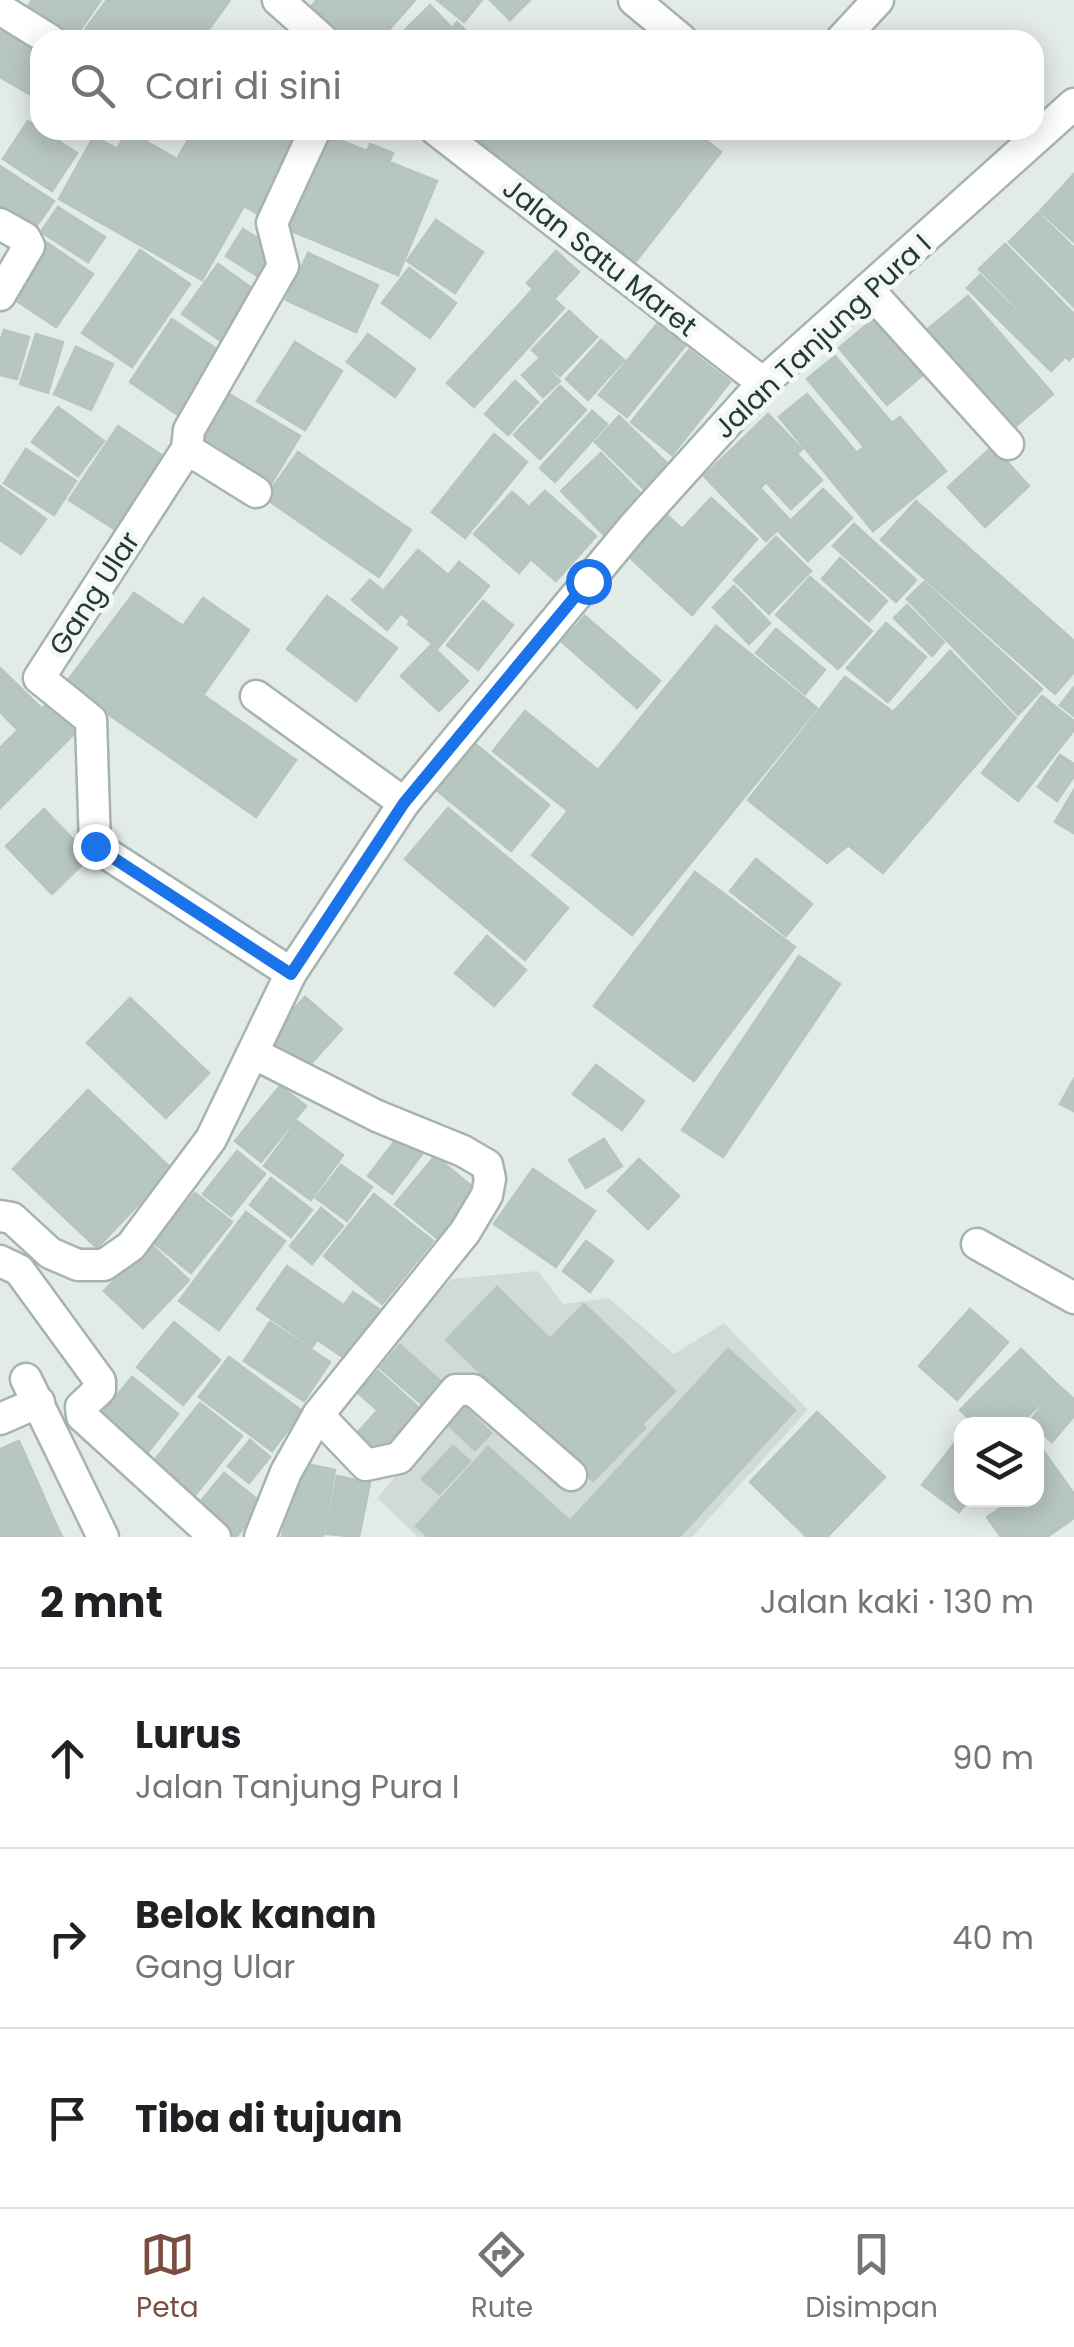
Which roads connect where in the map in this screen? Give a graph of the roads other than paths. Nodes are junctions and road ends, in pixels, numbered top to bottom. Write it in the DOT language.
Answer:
graph roads {
  1 [pos="278,0"];
  2 [pos="634,0"];
  3 [pos="878,0"];
  4 [pos="7,13"];
  5 [pos="34,30"];
  6 [pos="312,30"];
  7 [pos="670,30"];
  8 [pos="850,30"];
  9 [pos="1074,104"];
  10 [pos="1044,131"];
  11 [pos="310,140"];
  12 [pos="449,140"];
  13 [pos="1034,140"];
  14 [pos="0,224"];
  15 [pos="868,289"];
  16 [pos="0,295"];
  17 [pos="764,383"];
  18 [pos="1008,444"];
  19 [pos="187,448"];
  20 [pos="256,492"];
  21 [pos="256,696"];
  22 [pos="404,803"];
  23 [pos="291,974"];
  24 [pos="253,1052"];
  25 [pos="0,1216"];
  26 [pos="977,1244"];
  27 [pos="0,1261"];
  28 [pos="1074,1298"];
  29 [pos="318,1414"];
  30 [pos="0,1419"];
  31 [pos="571,1476"];
  32 [pos="103,1537"];
  33 [pos="216,1537"];
  34 [pos="260,1537"];
  1 -- 6 [label="street"];
  2 -- 7 [label="street"];
  3 -- 8 [label="street"];
  4 -- 5 [label="street"];
  9 -- 10 [label="street, Jalan Tanjung Pura I"];
  11 -- 19 [label="street, Gang Ular"];
  12 -- 17 [label="street, Jalan Satu Maret"];
  13 -- 15 [label="street, Jalan Tanjung Pura I"];
  14 -- 16 [label="street"];
  15 -- 17 [label="street, Jalan Tanjung Pura I"];
  15 -- 18 [label="street"];
  17 -- 22 [label="street, Jalan Tanjung Pura I"];
  19 -- 20 [label="street"];
  19 -- 23 [label="street, Gang Ular"];
  21 -- 22 [label="street"];
  22 -- 23 [label="street, Jalan Tanjung Pura I"];
  23 -- 24 [label="street, Jalan Tanjung Pura I"];
  24 -- 25 [label="street, Jalan Tanjung Pura I"];
  24 -- 29 [label="street"];
  26 -- 28 [label="street"];
  27 -- 33 [label="street"];
  29 -- 31 [label="street"];
  29 -- 34 [label="street"];
  30 -- 32 [label="street"];
}
